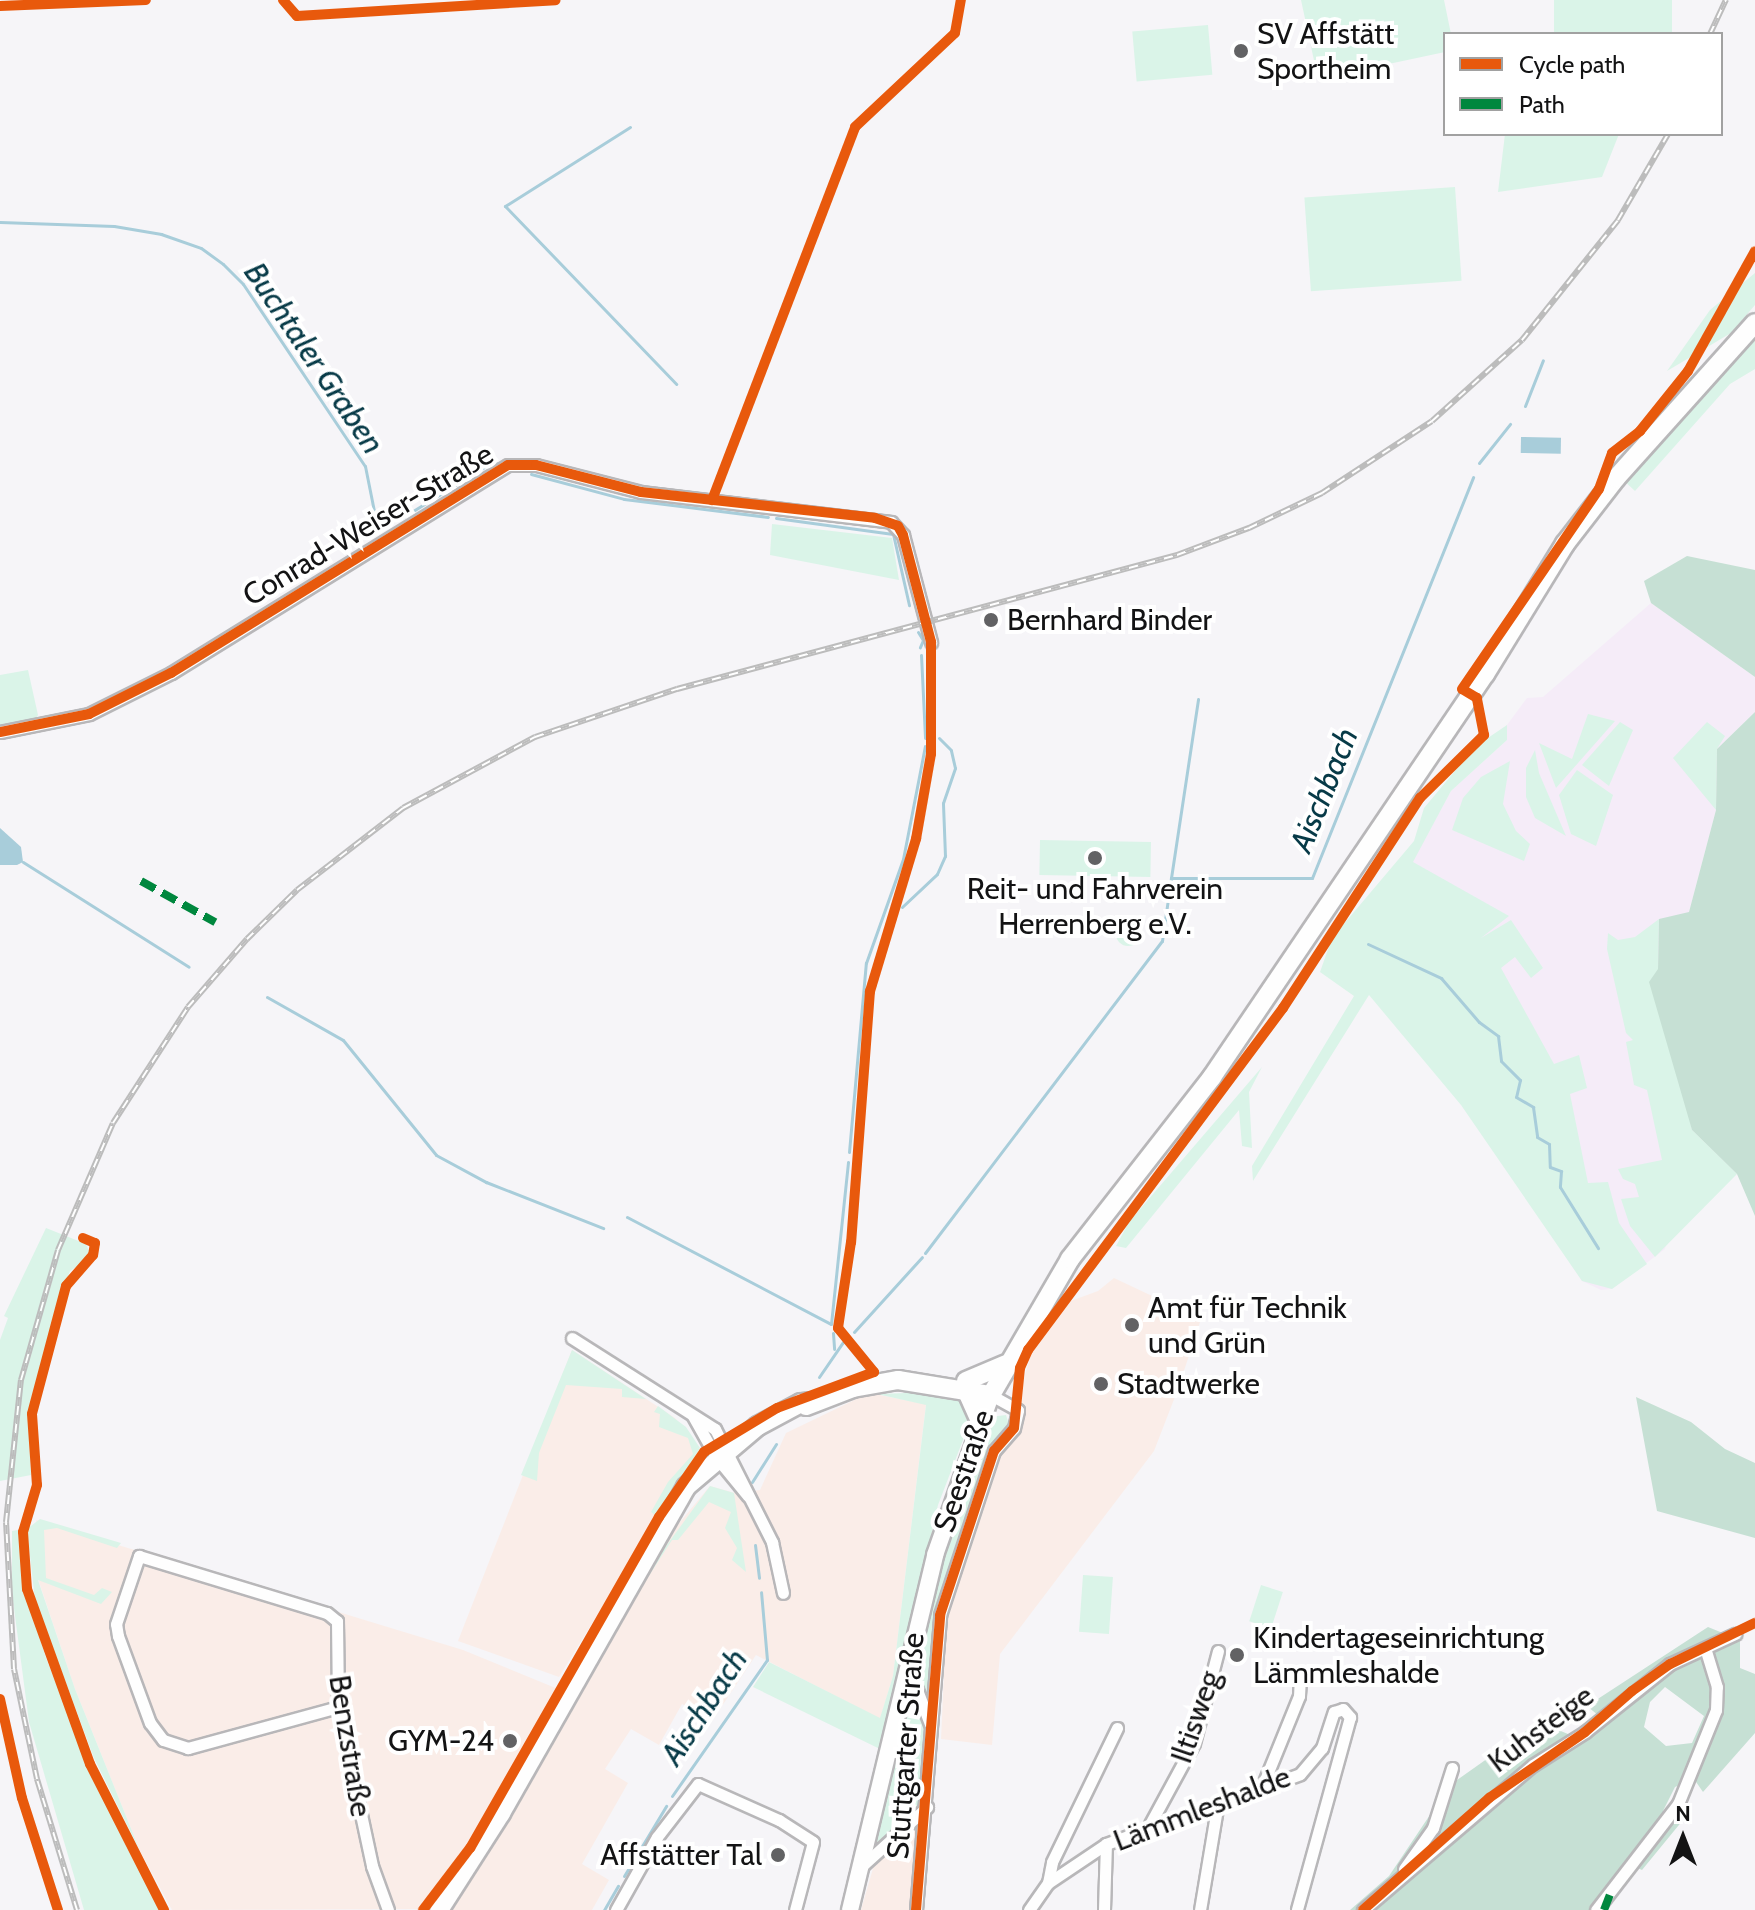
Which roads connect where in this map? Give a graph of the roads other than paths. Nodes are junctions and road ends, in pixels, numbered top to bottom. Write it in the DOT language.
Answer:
graph roads {
  1 [pos="1755,323"];
  2 [pos="931,642"];
  3 [pos="0,732"];
  4 [pos="572,1338"];
  5 [pos="1006,1364"];
  6 [pos="967,1388"];
  7 [pos="991,1395"];
  8 [pos="980,1421"];
  9 [pos="724,1457"];
  10 [pos="783,1593"];
  11 [pos="1735,1634"];
  12 [pos="1706,1650"];
  13 [pos="1218,1651"];
  14 [pos="908,1664"];
  15 [pos="1283,1673"];
  16 [pos="338,1707"];
  17 [pos="1117,1728"];
  18 [pos="932,1729"];
  19 [pos="1452,1768"];
  20 [pos="1262,1787"];
  21 [pos="1218,1802"];
  22 [pos="927,1807"];
  23 [pos="1150,1824"];
  24 [pos="1106,1844"];
  25 [pos="862,1867"];
  26 [pos="376,1876"];
  27 [pos="1048,1883"];
  28 [pos="1392,1886"];
  29 [pos="439,1906"];
  30 [pos="388,1910"];
  31 [pos="397,1910"];
  32 [pos="616,1910"];
  33 [pos="795,1910"];
  34 [pos="850,1910"];
  35 [pos="916,1910"];
  36 [pos="1029,1910"];
  37 [pos="1104,1910"];
  38 [pos="1200,1910"];
  39 [pos="1297,1910"];
  40 [pos="1363,1910"];
  41 [pos="1596,1910"];
  1 -- 5 [label="main road, Seestraße"];
  2 -- 3 [label="street, Conrad-Weiser-Straße"];
  4 -- 9 [label="street"];
  5 -- 6 [label="main road"];
  5 -- 7 [label="main road, Seestraße"];
  6 -- 7 [label="main road"];
  6 -- 8 [label="main road"];
  6 -- 9 [label="main road"];
  7 -- 8 [label="main road, Seestraße"];
  7 -- 18 [label="street, Stuttgarter Straße"];
  8 -- 14 [label="main road, Seestraße"];
  9 -- 10 [label="street"];
  9 -- 29 [label="main road"];
  11 -- 12 [label="street, Kuhsteige"];
  12 -- 28 [label="street, Kuhsteige"];
  12 -- 41 [label="street"];
  13 -- 23 [label="street, Iltisweg"];
  14 -- 18 [label="street"];
  14 -- 25 [label="main road, Seestraße"];
  15 -- 20 [label="street"];
  16 -- 16 [label="street, Benzstraße"];
  16 -- 26 [label="street, Benzstraße"];
  17 -- 27 [label="street"];
  18 -- 22 [label="street, Stuttgarter Straße"];
  19 -- 28 [label="street"];
  20 -- 21 [label="street, Lämmleshalde"];
  20 -- 39 [label="street, Lämmleshalde"];
  21 -- 23 [label="street, Lämmleshalde"];
  21 -- 38 [label="street"];
  22 -- 25 [label="street"];
  22 -- 35 [label="street, Stuttgarter Straße"];
  23 -- 24 [label="street, Lämmleshalde"];
  24 -- 27 [label="street, Lämmleshalde"];
  24 -- 37 [label="street"];
  25 -- 34 [label="main road, Seestraße"];
  26 -- 30 [label="street, Benzstraße"];
  26 -- 31 [label="street, Benzstraße"];
  27 -- 36 [label="street, Lämmleshalde"];
  28 -- 40 [label="street"];
  32 -- 33 [label="street"];
}
